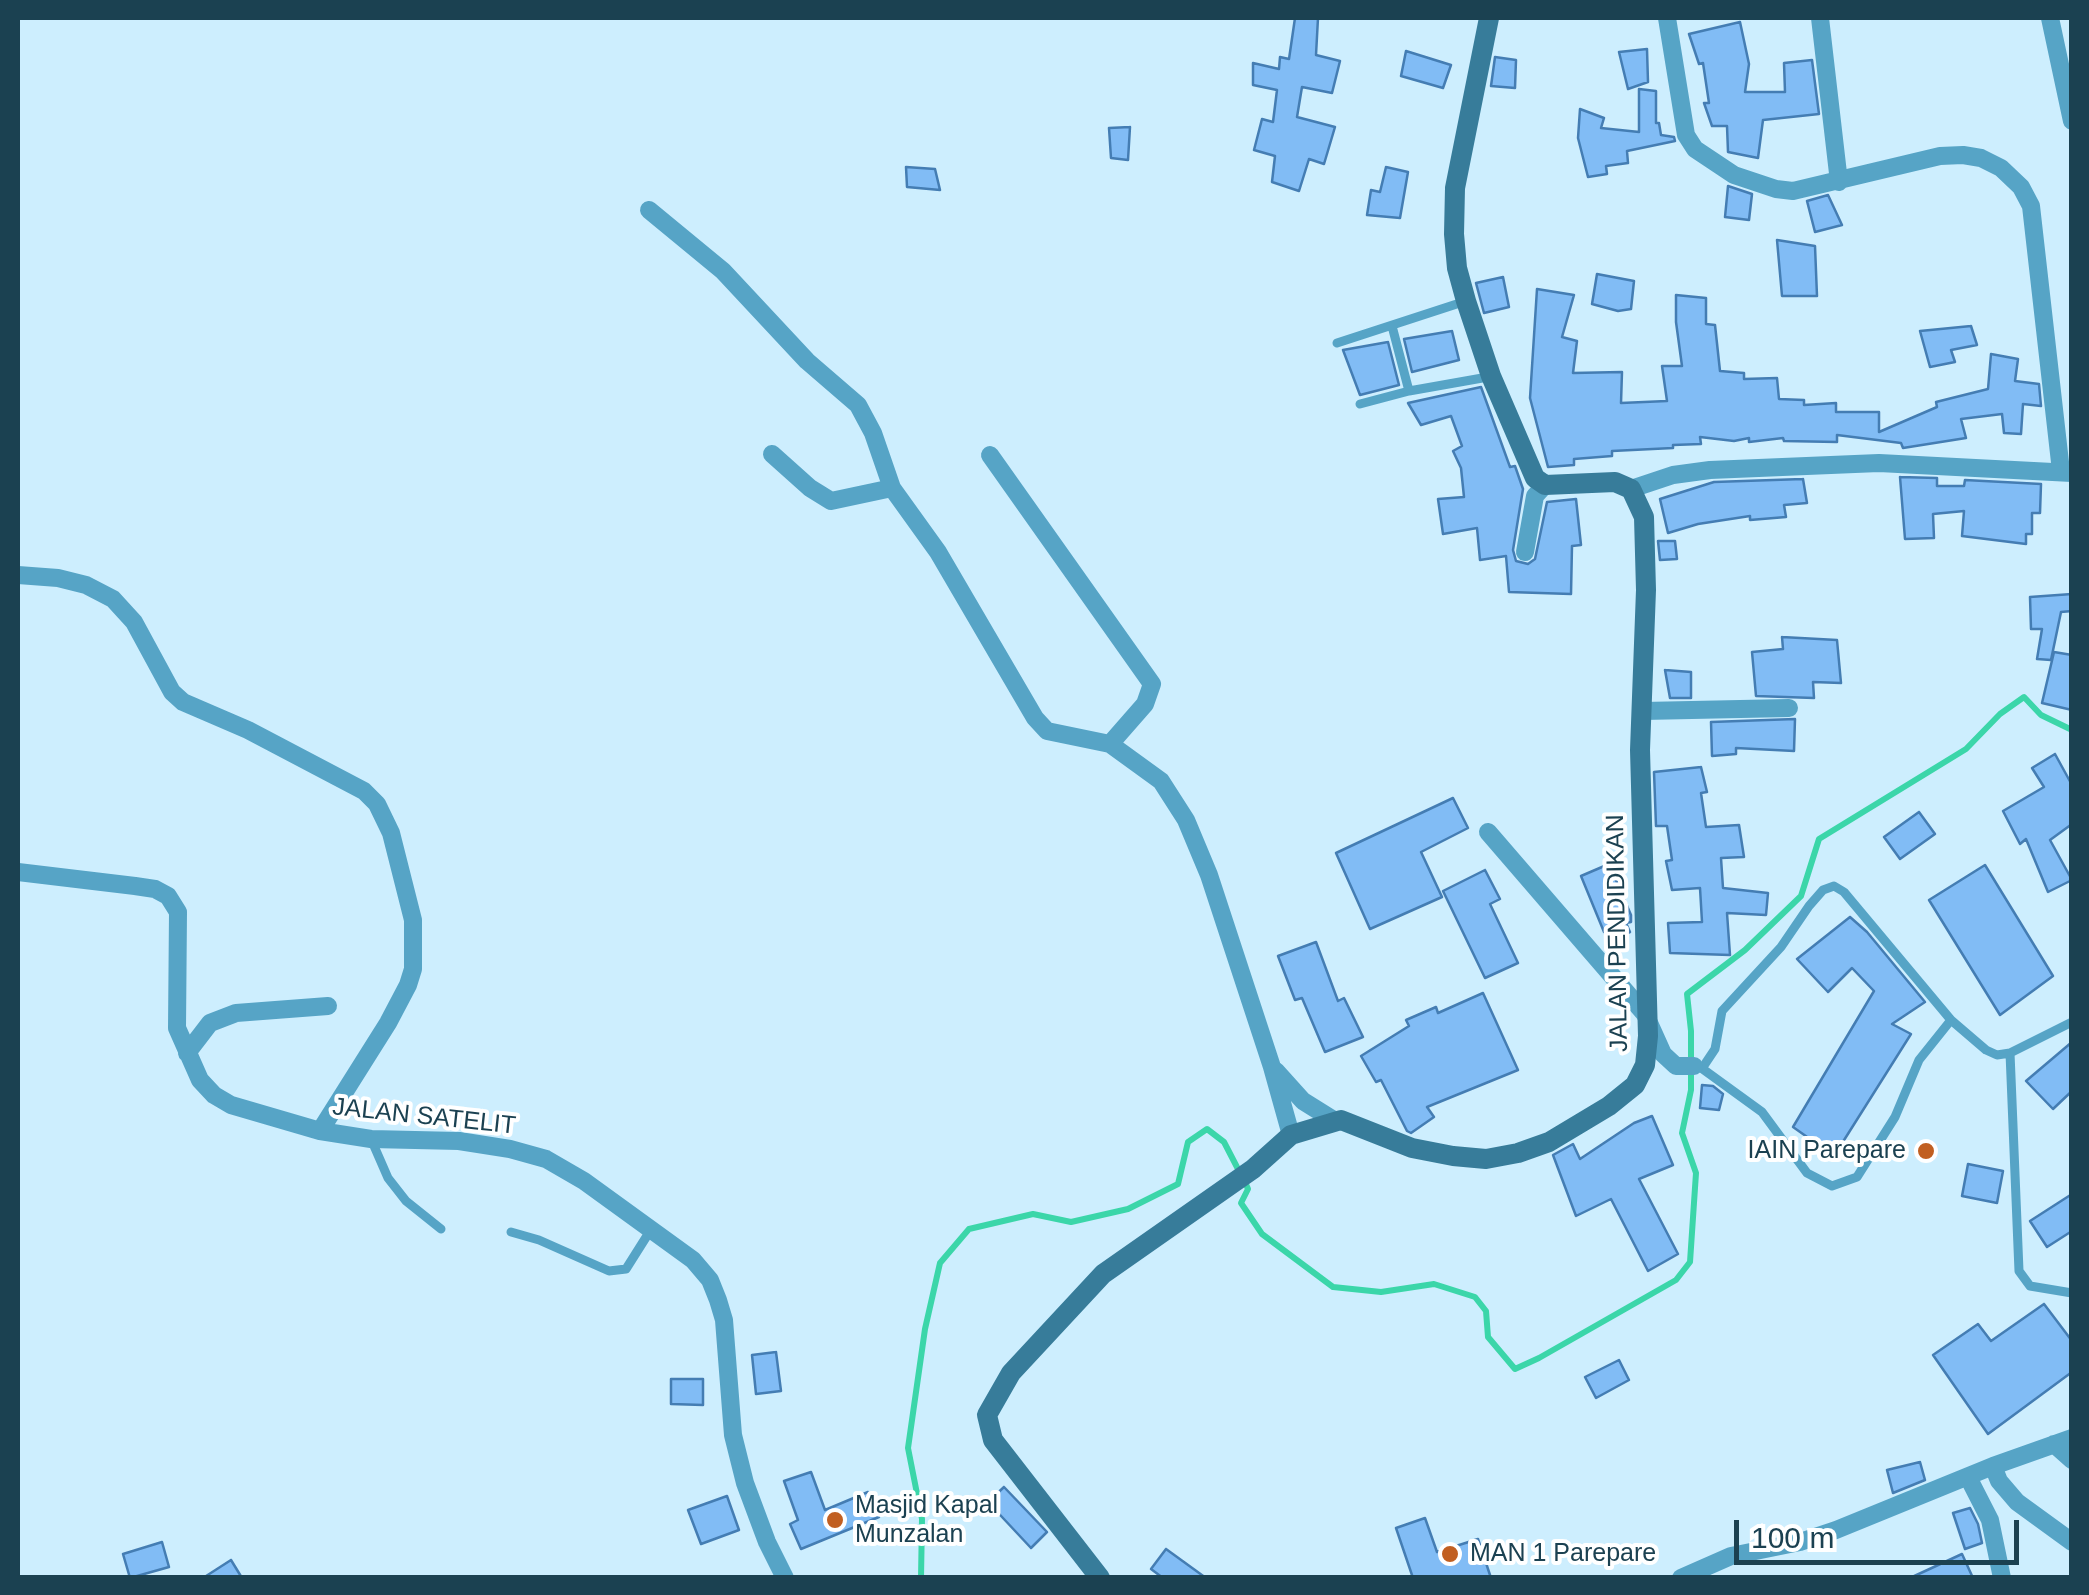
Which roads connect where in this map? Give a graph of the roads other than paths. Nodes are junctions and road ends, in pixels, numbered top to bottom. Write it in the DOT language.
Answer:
graph roads {
  1 [pos="1489,18"];
  2 [pos="1820,18"];
  3 [pos="2050,18"];
  4 [pos="1671,21"];
  5 [pos="2072,121"];
  6 [pos="1839,182"];
  7 [pos="649,210"];
  8 [pos="1466,301"];
  9 [pos="1392,326"];
  10 [pos="1337,343"];
  11 [pos="1491,376"];
  12 [pos="1409,391"];
  13 [pos="1360,404"];
  14 [pos="772,454"];
  15 [pos="990,455"];
  16 [pos="2066,472"];
  17 [pos="1545,485"];
  18 [pos="892,488"];
  19 [pos="1631,489"];
  20 [pos="1525,552"];
  21 [pos="18,575"];
  22 [pos="1789,708"];
  23 [pos="1643,712"];
  24 [pos="1110,744"];
  25 [pos="1488,832"];
  26 [pos="18,872"];
  27 [pos="328,1006"];
  28 [pos="1645,1014"];
  29 [pos="1951,1020"];
  30 [pos="2072,1022"];
  31 [pos="187,1053"];
  32 [pos="2010,1053"];
  33 [pos="1272,1067"];
  34 [pos="1691,1067"];
  35 [pos="1336,1121"];
  36 [pos="320,1131"];
  37 [pos="1292,1135"];
  38 [pos="371,1139"];
  39 [pos="440,1230"];
  40 [pos="650,1231"];
  41 [pos="511,1232"];
  42 [pos="2072,1292"];
  43 [pos="2063,1441"];
  44 [pos="2072,1460"];
  45 [pos="1993,1466"];
  46 [pos="1968,1477"];
  47 [pos="2072,1542"];
  48 [pos="784,1578"];
  49 [pos="1100,1578"];
  50 [pos="1681,1578"];
  51 [pos="2002,1578"];
  1 -- 8 [label="street"];
  2 -- 6 [label="street"];
  3 -- 5 [label="street"];
  4 -- 6 [label="street"];
  6 -- 16 [label="street"];
  7 -- 18 [label="street"];
  8 -- 9 [label="lane"];
  8 -- 11 [label="street"];
  9 -- 10 [label="lane"];
  9 -- 12 [label="lane"];
  11 -- 12 [label="lane"];
  11 -- 17 [label="street"];
  12 -- 13 [label="lane"];
  14 -- 18 [label="street"];
  15 -- 24 [label="street"];
  16 -- 19 [label="street"];
  17 -- 19 [label="street"];
  17 -- 20 [label="street"];
  18 -- 24 [label="street"];
  19 -- 23 [label="street, JALAN PENDIDIKAN"];
  21 -- 36 [label="street"];
  22 -- 23 [label="street"];
  23 -- 28 [label="street, JALAN PENDIDIKAN"];
  24 -- 33 [label="street"];
  25 -- 28 [label="street"];
  26 -- 31 [label="street, JALAN SATELIT"];
  27 -- 31 [label="street"];
  28 -- 34 [label="street"];
  28 -- 35 [label="street, JALAN PENDIDIKAN"];
  29 -- 32 [label="lane"];
  29 -- 34 [label="lane"];
  29 -- 34 [label="lane"];
  30 -- 32 [label="lane"];
  31 -- 36 [label="street, JALAN SATELIT"];
  32 -- 42 [label="lane"];
  33 -- 35 [label="street"];
  33 -- 37 [label="street"];
  35 -- 37 [label="street"];
  36 -- 38 [label="street, JALAN SATELIT"];
  37 -- 49 [label="street"];
  38 -- 39 [label="lane"];
  38 -- 40 [label="street, JALAN SATELIT"];
  40 -- 41 [label="lane"];
  40 -- 48 [label="street, JALAN SATELIT"];
  43 -- 44 [label="street"];
  43 -- 45 [label="street"];
  45 -- 46 [label="street"];
  45 -- 47 [label="street"];
  46 -- 50 [label="street"];
  46 -- 51 [label="street"];
}
